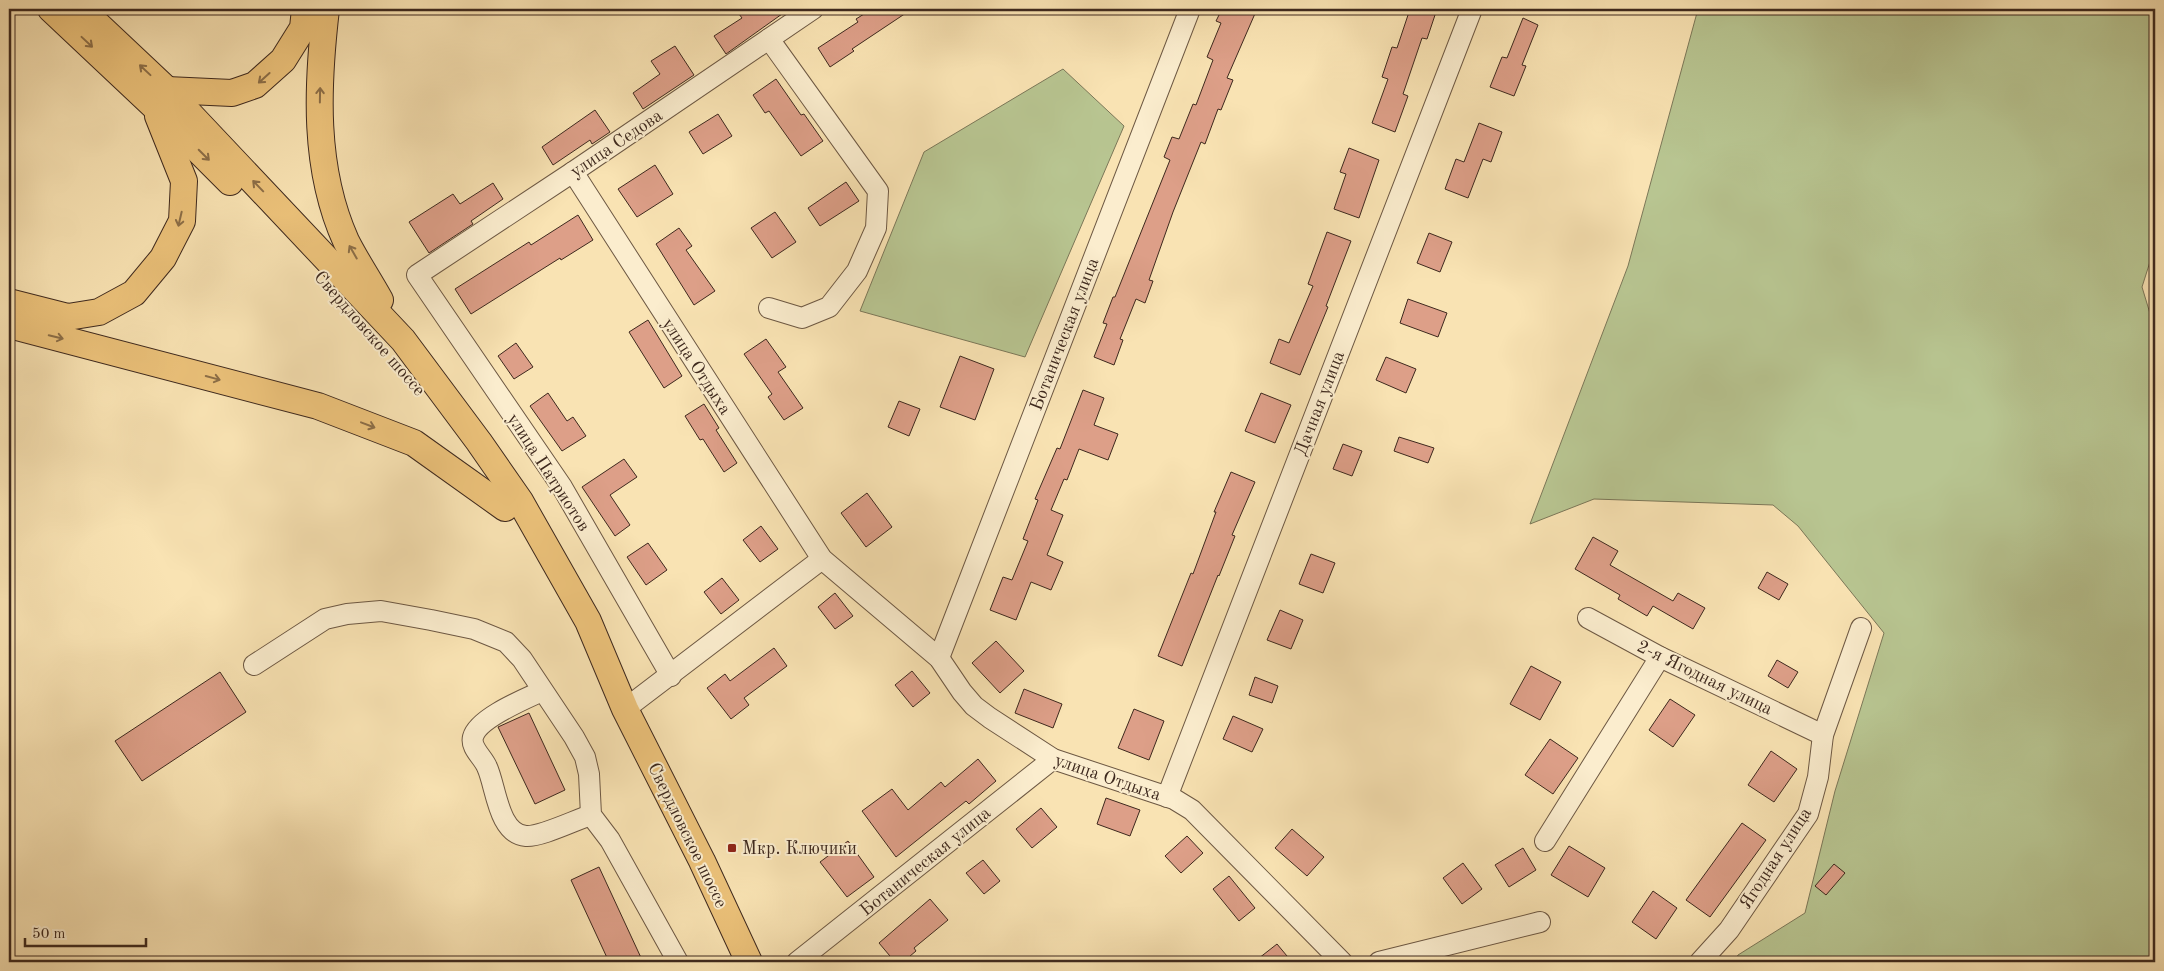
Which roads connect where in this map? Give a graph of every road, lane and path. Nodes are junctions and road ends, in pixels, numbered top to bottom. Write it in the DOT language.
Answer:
graph roads {
  1 [pos="52,9"];
  2 [pos="81,9"];
  3 [pos="306,9"];
  4 [pos="326,9"];
  5 [pos="813,9"];
  6 [pos="1190,9"];
  7 [pos="1472,9"];
  8 [pos="768,38"];
  9 [pos="161,98"];
  10 [pos="573,172"];
  11 [pos="417,275"];
  12 [pos="9,302"];
  13 [pos="769,308"];
  14 [pos="9,325"];
  15 [pos="403,340"];
  16 [pos="505,508"];
  17 [pos="822,560"];
  18 [pos="1588,618"];
  19 [pos="1861,628"];
  20 [pos="1660,657"];
  21 [pos="939,658"];
  22 [pos="254,665"];
  23 [pos="671,676"];
  24 [pos="542,691"];
  25 [pos="625,709"];
  26 [pos="1823,735"];
  27 [pos="1053,759"];
  28 [pos="1166,798"];
  29 [pos="592,815"];
  30 [pos="1545,841"];
  31 [pos="1540,922"];
  32 [pos="1330,958"];
  33 [pos="747,961"];
  34 [pos="678,962"];
  35 [pos="797,962"];
  36 [pos="1379,962"];
  37 [pos="1700,962"];
  1 -- 9 [label="main road, Свердловское шоссе, one-way"];
  9 -- 2 [label="main road, Свердловское шоссе, one-way"];
  3 -- 9 [label="main road, one-way"];
  15 -- 4 [label="main road, one-way"];
  5 -- 8 [label="street, улица Седова"];
  6 -- 21 [label="street, Ботаническая улица"];
  7 -- 28 [label="street, Дачная улица"];
  8 -- 10 [label="street, улица Седова"];
  8 -- 13 [label="street"];
  9 -- 12 [label="main road, one-way"];
  15 -- 9 [label="main road, Свердловское шоссе, one-way"];
  9 -- 16 [label="main road, Свердловское шоссе, one-way"];
  10 -- 11 [label="street, улица Седова"];
  10 -- 17 [label="street, улица Отдыха"];
  11 -- 23 [label="street, улица Патриотов"];
  14 -- 16 [label="main road, one-way"];
  15 -- 25 [label="main road, Свердловское шоссе"];
  16 -- 25 [label="main road, Свердловское шоссе"];
  17 -- 21 [label="street, улица Отдыха"];
  17 -- 23 [label="street"];
  18 -- 20 [label="street, 2-я Ягодная улица"];
  19 -- 26 [label="street, Ягодная улица"];
  20 -- 26 [label="street, 2-я Ягодная улица"];
  20 -- 30 [label="street"];
  21 -- 27 [label="street, улица Отдыха"];
  22 -- 24 [label="street"];
  23 -- 25 [label="street"];
  24 -- 29 [label="street"];
  24 -- 29 [label="street"];
  25 -- 33 [label="main road, Свердловское шоссе"];
  26 -- 37 [label="street, Ягодная улица"];
  27 -- 28 [label="street, улица Отдыха"];
  27 -- 35 [label="street, Ботаническая улица"];
  28 -- 32 [label="street, улица Отдыха"];
  29 -- 34 [label="street"];
  31 -- 36 [label="street"];
}
